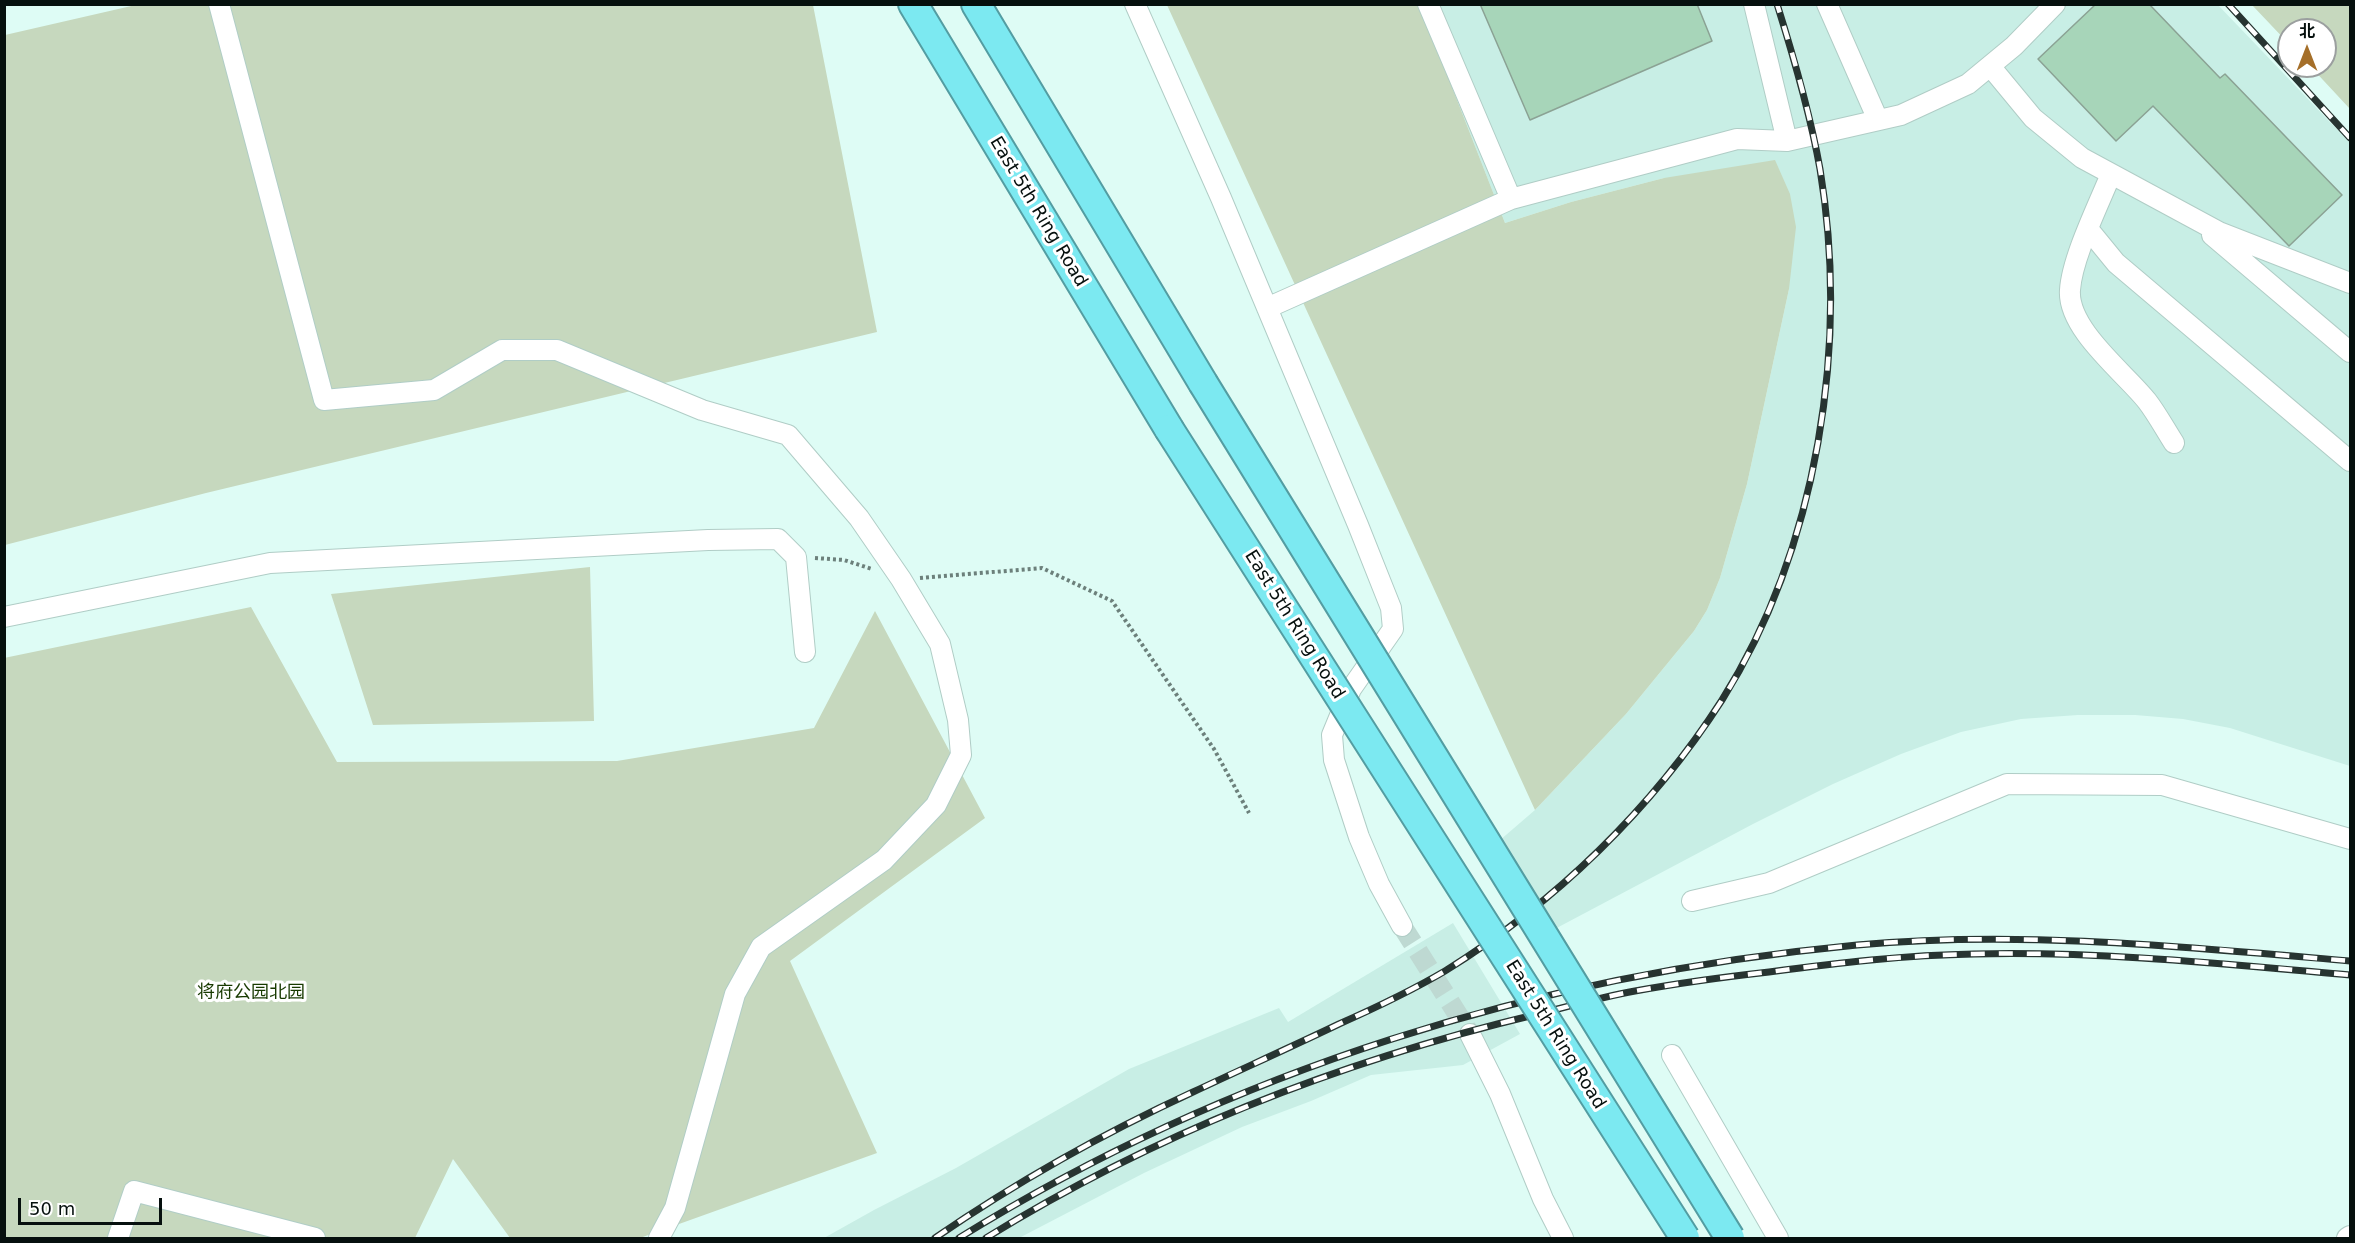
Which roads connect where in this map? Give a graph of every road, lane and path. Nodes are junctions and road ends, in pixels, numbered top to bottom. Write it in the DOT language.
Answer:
graph roads {
  1 [pos="219,4"];
  2 [pos="913,4"];
  3 [pos="976,4"];
  4 [pos="1135,4"];
  5 [pos="1428,4"];
  6 [pos="1754,4"];
  7 [pos="1827,4"];
  8 [pos="2055,4"];
  9 [pos="1990,66"];
  10 [pos="1878,120"];
  11 [pos="1787,141"];
  12 [pos="2111,174"];
  13 [pos="1511,199"];
  14 [pos="2191,218"];
  15 [pos="2089,230"];
  16 [pos="2350,283"];
  17 [pos="1267,308"];
  18 [pos="2350,352"];
  19 [pos="2174,443"];
  20 [pos="2350,461"];
  21 [pos="796,557"];
  22 [pos="901,579"];
  23 [pos="4,617"];
  24 [pos="805,652"];
  25 [pos="1249,813"];
  26 [pos="2350,839"];
  27 [pos="1692,901"];
  28 [pos="1402,926"];
  29 [pos="1470,1034"];
  30 [pos="1672,1055"];
  31 [pos="2350,1236"];
  32 [pos="118,1239"];
  33 [pos="315,1239"];
  34 [pos="659,1239"];
  35 [pos="1563,1239"];
  36 [pos="1685,1239"];
  37 [pos="1730,1239"];
  38 [pos="1778,1239"];
  39 [pos="2347,1239"];
  1 -- 22 [label="street"];
  2 -- 36 [label="highway, East 5th Ring Road, bridge"];
  3 -- 37 [label="highway, bridge"];
  4 -- 17 [label="street"];
  5 -- 13 [label="street"];
  6 -- 11 [label="street"];
  7 -- 10 [label="street"];
  8 -- 9 [label="street"];
  9 -- 10 [label="street"];
  9 -- 12 [label="street"];
  10 -- 11 [label="street"];
  11 -- 13 [label="street"];
  12 -- 14 [label="street"];
  12 -- 15 [label="street"];
  13 -- 17 [label="street"];
  14 -- 16 [label="street"];
  14 -- 18 [label="street"];
  15 -- 19 [label="street"];
  15 -- 20 [label="street"];
  17 -- 28 [label="street"];
  21 -- 22 [label="path"];
  21 -- 23 [label="street"];
  21 -- 24 [label="street"];
  22 -- 25 [label="path"];
  22 -- 34 [label="street"];
  26 -- 27 [label="street"];
  29 -- 35 [label="street"];
  30 -- 38 [label="street"];
  31 -- 39 [label="street"];
  32 -- 33 [label="street"];
}
